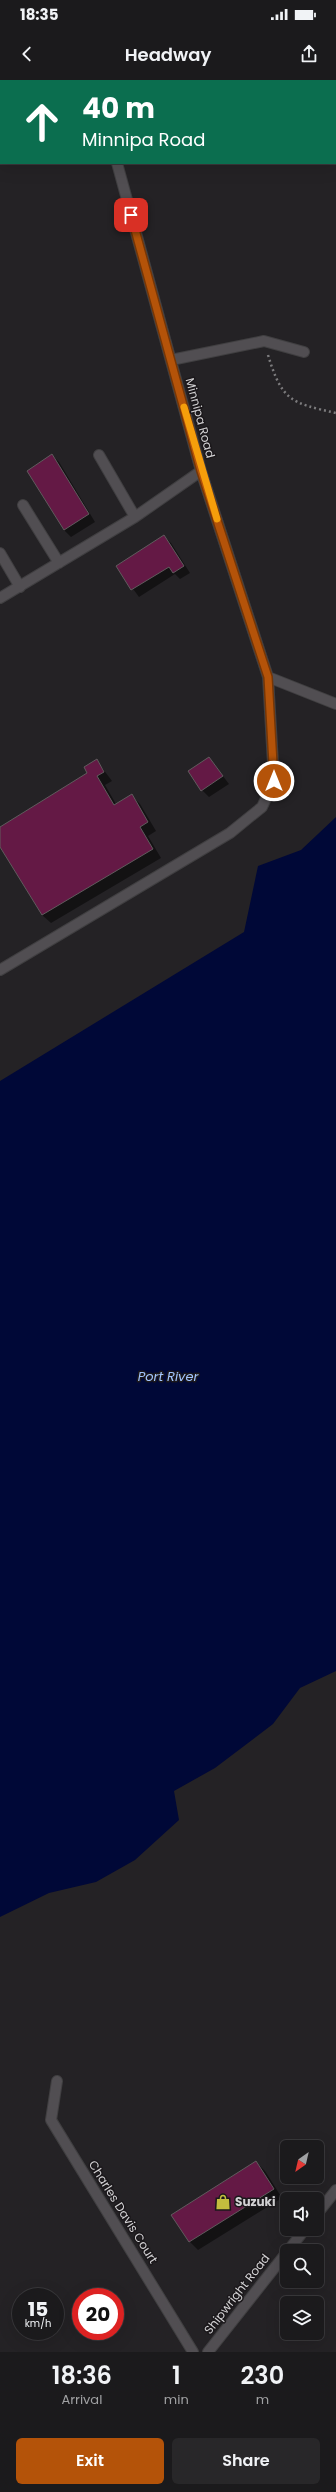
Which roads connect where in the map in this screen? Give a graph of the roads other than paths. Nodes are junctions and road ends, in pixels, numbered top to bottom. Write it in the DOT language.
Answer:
graph roads {
  1 [pos="118,167"];
  2 [pos="304,352"];
  3 [pos="171,360"];
  4 [pos="99,455"];
  5 [pos="201,471"];
  6 [pos="23,505"];
  7 [pos="135,517"];
  8 [pos="0,553"];
  9 [pos="59,563"];
  10 [pos="20,587"];
  11 [pos="0,598"];
  12 [pos="268,677"];
  13 [pos="336,704"];
  14 [pos="0,970"];
  15 [pos="57,2081"];
  16 [pos="336,2190"];
  17 [pos="324,2205"];
  18 [pos="300,2236"];
  19 [pos="293,2244"];
  20 [pos="280,2261"];
  21 [pos="193,2352"];
  22 [pos="208,2352"];
  1 -- 3 [label="street, Minnipa Road"];
  2 -- 3 [label="street"];
  3 -- 5 [label="street, Minnipa Road"];
  4 -- 7 [label="street"];
  5 -- 7 [label="street"];
  5 -- 12 [label="street, Minnipa Road"];
  6 -- 9 [label="street"];
  7 -- 9 [label="street"];
  8 -- 10 [label="street"];
  9 -- 10 [label="street"];
  10 -- 11 [label="street"];
  12 -- 13 [label="street"];
  12 -- 14 [label="street, Minnipa Road"];
  15 -- 21 [label="street, Charles Davis Court"];
  16 -- 17 [label="street"];
  18 -- 19 [label="street, Shipwright Road"];
  20 -- 22 [label="street, Shipwright Road"];
}
